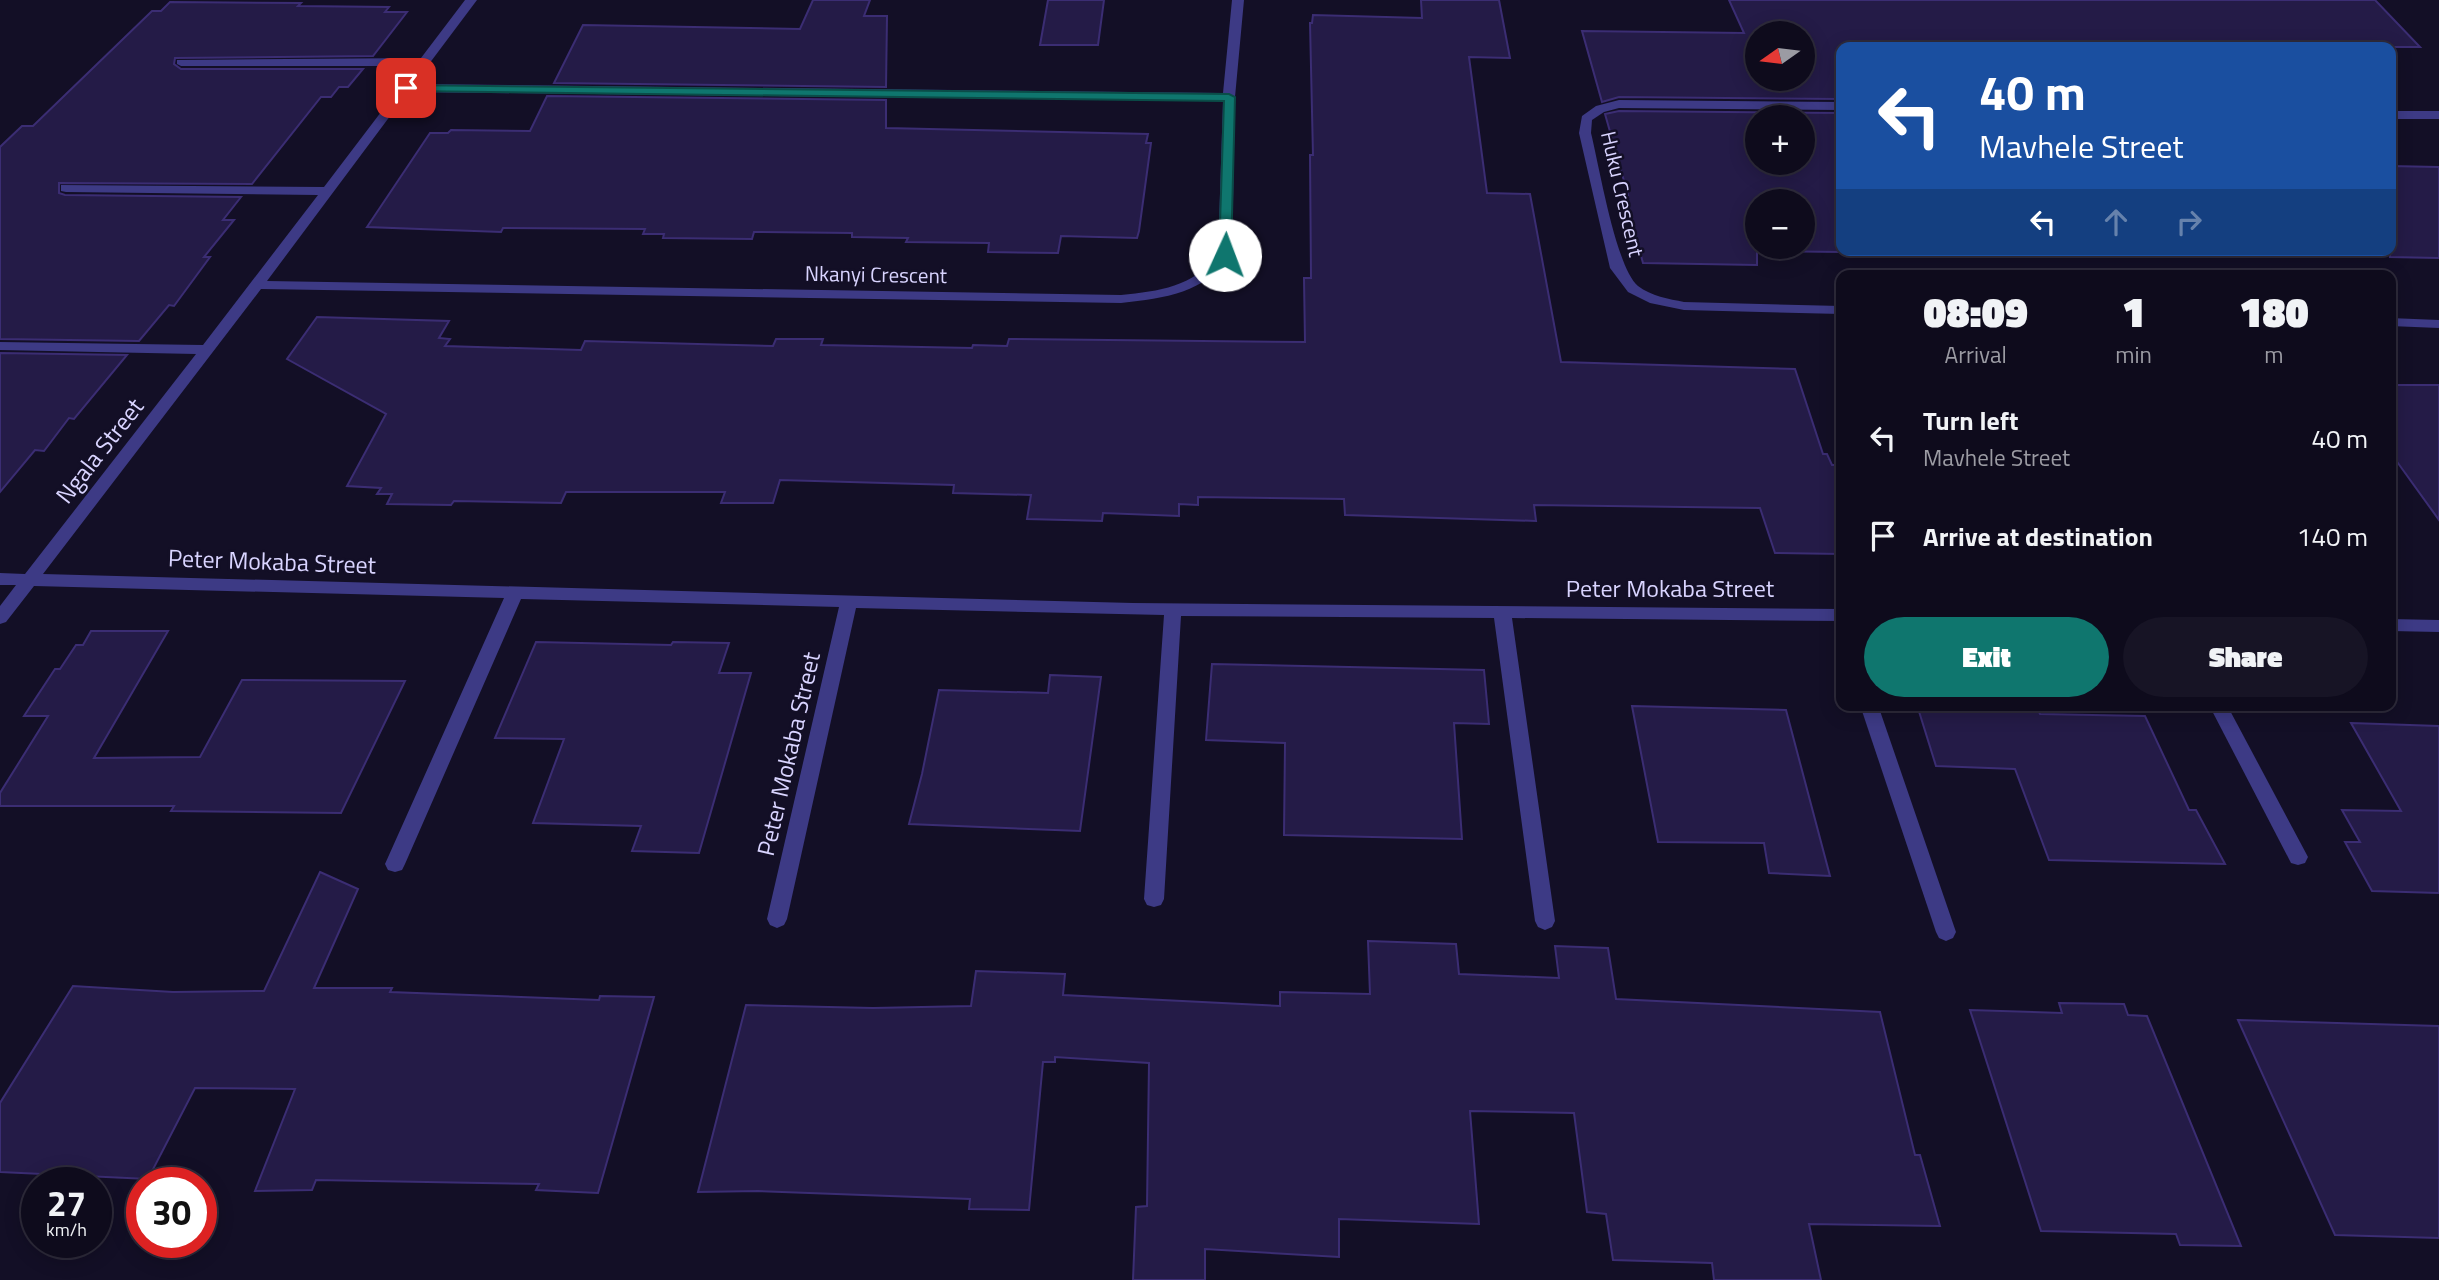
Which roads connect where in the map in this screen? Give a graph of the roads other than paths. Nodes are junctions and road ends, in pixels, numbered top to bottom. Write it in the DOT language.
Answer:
graph roads {
  1 [pos="471,0"];
  2 [pos="1238,0"];
  3 [pos="181,62"];
  4 [pos="425,62"];
  5 [pos="406,88"];
  6 [pos="1229,97"];
  7 [pos="1836,106"];
  8 [pos="2396,115"];
  9 [pos="2439,116"];
  10 [pos="66,188"];
  11 [pos="328,191"];
  12 [pos="257,285"];
  13 [pos="1836,310"];
  14 [pos="2396,322"];
  15 [pos="2439,324"];
  16 [pos="0,346"];
  17 [pos="207,350"];
  18 [pos="0,579"];
  19 [pos="28,580"];
  20 [pos="515,593"];
  21 [pos="849,601"];
  22 [pos="1173,609"];
  23 [pos="1502,612"];
  24 [pos="0,618"];
  25 [pos="1836,618"];
  26 [pos="2396,625"];
  27 [pos="2439,626"];
  28 [pos="1871,711"];
  29 [pos="2221,711"];
  30 [pos="2298,857"];
  31 [pos="395,864"];
  32 [pos="1154,899"];
  33 [pos="777,919"];
  34 [pos="1545,921"];
  35 [pos="1946,932"];
  1 -- 4 [label="street, Ngala Street"];
  2 -- 6 [label="street, Nkanyi Crescent"];
  3 -- 4 [label="street"];
  4 -- 5 [label="street, Ngala Street"];
  5 -- 6 [label="street"];
  5 -- 11 [label="street, Ngala Street"];
  6 -- 12 [label="street, Nkanyi Crescent"];
  7 -- 13 [label="street, Huku Crescent"];
  8 -- 9 [label="street"];
  10 -- 11 [label="street"];
  11 -- 12 [label="street, Ngala Street"];
  12 -- 17 [label="street, Ngala Street"];
  14 -- 15 [label="street"];
  16 -- 17 [label="street"];
  17 -- 19 [label="street, Ngala Street"];
  18 -- 19 [label="street, Peter Mokaba Street"];
  19 -- 20 [label="street, Peter Mokaba Street"];
  19 -- 24 [label="street"];
  20 -- 21 [label="street, Peter Mokaba Street"];
  20 -- 31 [label="street"];
  21 -- 22 [label="street, Peter Mokaba Street"];
  21 -- 33 [label="street, Peter Mokaba Street"];
  22 -- 23 [label="street, Peter Mokaba Street"];
  22 -- 32 [label="street"];
  23 -- 25 [label="street, Peter Mokaba Street"];
  23 -- 34 [label="street"];
  26 -- 27 [label="street"];
  28 -- 35 [label="street"];
  29 -- 30 [label="street"];
}
